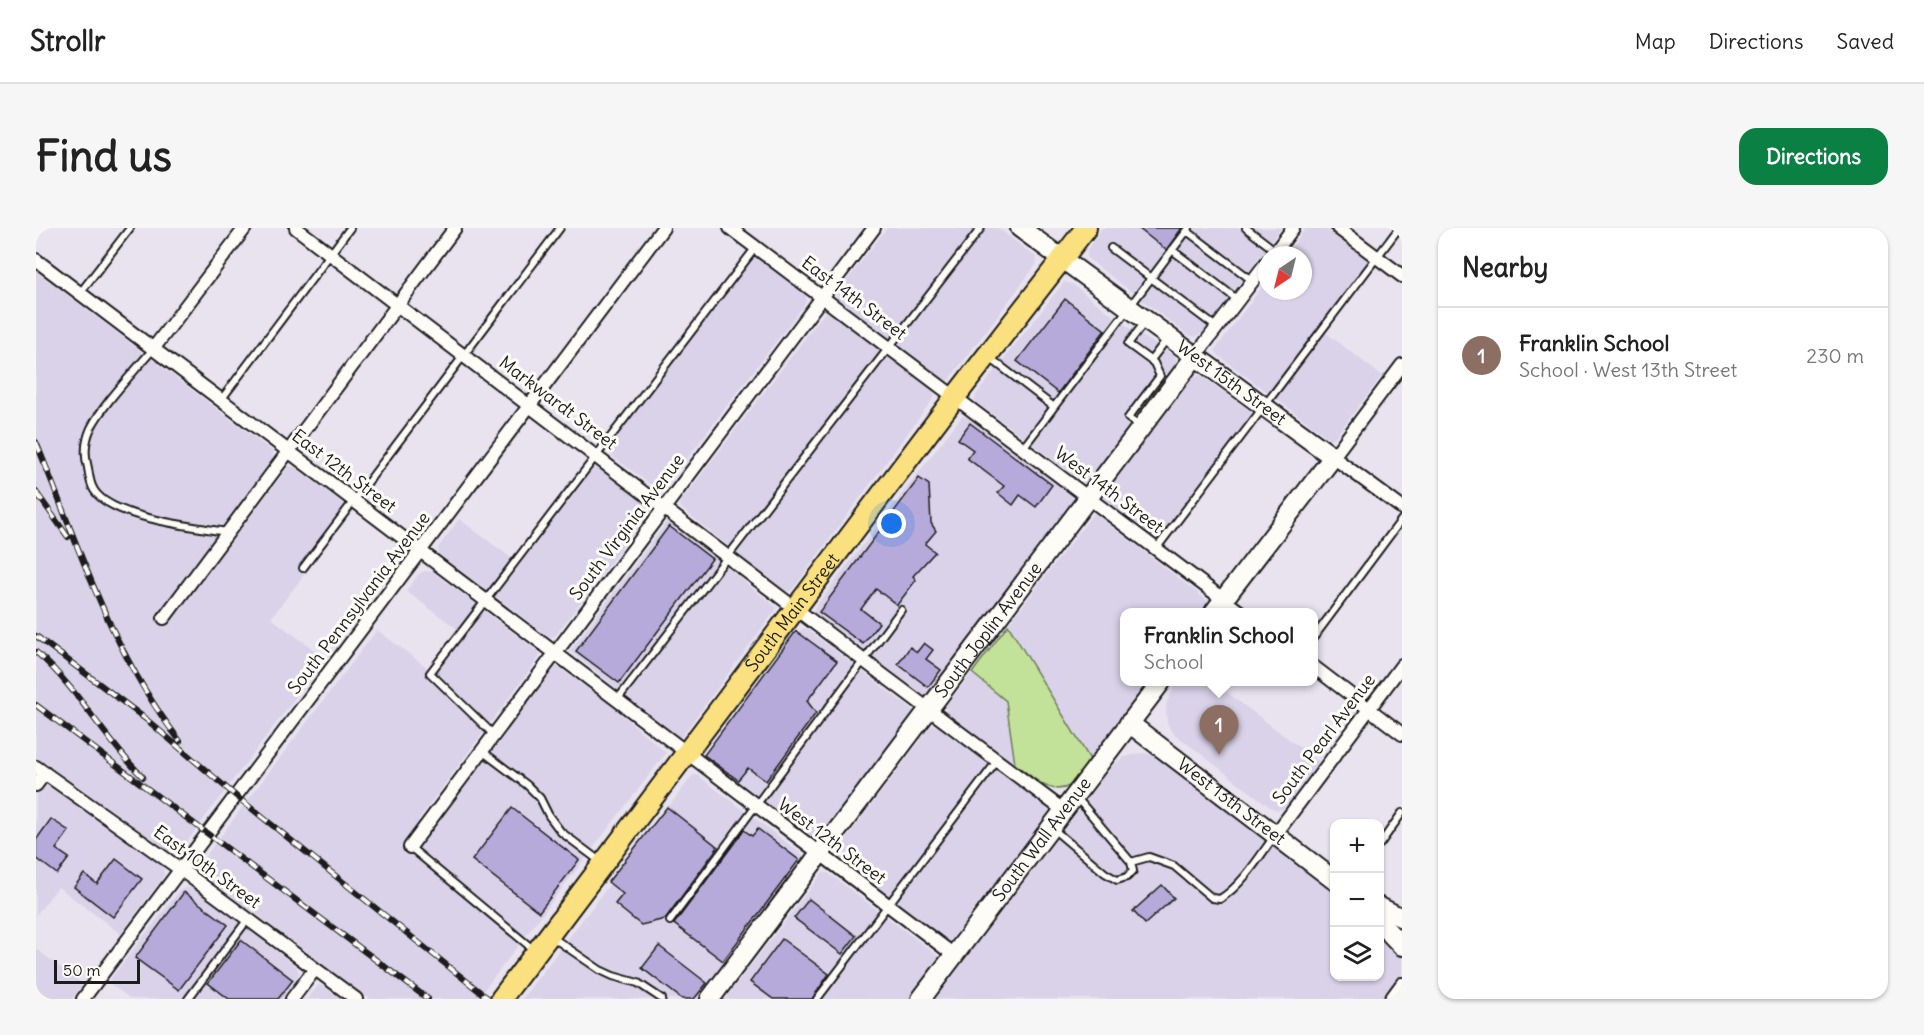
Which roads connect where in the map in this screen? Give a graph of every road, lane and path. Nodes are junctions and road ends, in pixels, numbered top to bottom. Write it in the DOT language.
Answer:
graph roads {
  1 [pos="130,228"];
  2 [pos="245,228"];
  3 [pos="296,228"];
  4 [pos="350,228"];
  5 [pos="455,228"];
  6 [pos="560,228"];
  7 [pos="663,228"];
  8 [pos="730,228"];
  9 [pos="874,228"];
  10 [pos="981,228"];
  11 [pos="1020,228"];
  12 [pos="1086,228"];
  13 [pos="1246,228"];
  14 [pos="1338,228"];
  15 [pos="1399,228"];
  16 [pos="1291,229"];
  17 [pos="1188,230"];
  18 [pos="1266,246"];
  19 [pos="1279,246"];
  20 [pos="756,247"];
  21 [pos="1111,248"];
  22 [pos="1172,250"];
  23 [pos="330,254"];
  24 [pos="1377,257"];
  25 [pos="36,260"];
  26 [pos="1062,260"];
  27 [pos="1258,274"];
  28 [pos="1402,276"];
  29 [pos="1151,278"];
  30 [pos="1253,281"];
  31 [pos="80,293"];
  32 [pos="822,297"];
  33 [pos="1238,300"];
  34 [pos="397,304"];
  35 [pos="1129,308"];
  36 [pos="1146,320"];
  37 [pos="1217,328"];
  38 [pos="1169,336"];
  39 [pos="889,347"];
  40 [pos="153,348"];
  41 [pos="464,354"];
  42 [pos="988,356"];
  43 [pos="1196,356"];
  44 [pos="1151,360"];
  45 [pos="1402,365"];
  46 [pos="1166,381"];
  47 [pos="955,397"];
  48 [pos="221,400"];
  49 [pos="531,405"];
  50 [pos="1263,405"];
  51 [pos="1054,406"];
  52 [pos="1023,448"];
  53 [pos="288,451"];
  54 [pos="596,456"];
  55 [pos="1333,456"];
  56 [pos="1089,497"];
  57 [pos="353,501"];
  58 [pos="663,507"];
  59 [pos="1402,508"];
  60 [pos="1402,519"];
  61 [pos="227,532"];
  62 [pos="1156,549"];
  63 [pos="420,552"];
  64 [pos="728,557"];
  65 [pos="303,568"];
  66 [pos="485,601"];
  67 [pos="1218,606"];
  68 [pos="796,609"];
  69 [pos="901,610"];
  70 [pos="164,618"];
  71 [pos="1318,632"];
  72 [pos="555,653"];
  73 [pos="863,660"];
  74 [pos="1402,665"];
  75 [pos="1318,670"];
  76 [pos="1157,686"];
  77 [pos="617,700"];
  78 [pos="1369,709"];
  79 [pos="929,710"];
  80 [pos="1129,723"];
  81 [pos="1402,734"];
  82 [pos="494,735"];
  83 [pos="482,751"];
  84 [pos="688,754"];
  85 [pos="997,761"];
  86 [pos="40,770"];
  87 [pos="36,785"];
  88 [pos="1075,795"];
  89 [pos="756,806"];
  90 [pos="1064,810"];
  91 [pos="1402,813"];
  92 [pos="1051,827"];
  93 [pos="1275,835"];
  94 [pos="1384,838"];
  95 [pos="410,847"];
  96 [pos="819,854"];
  97 [pos="1131,861"];
  98 [pos="604,864"];
  99 [pos="180,869"];
  100 [pos="1330,876"];
  101 [pos="888,906"];
  102 [pos="1384,909"];
  103 [pos="1402,918"];
  104 [pos="248,919"];
  105 [pos="669,921"];
  106 [pos="1384,926"];
  107 [pos="549,935"];
  108 [pos="1402,946"];
  109 [pos="537,952"];
  110 [pos="954,955"];
  111 [pos="315,969"];
  112 [pos="1402,984"];
  113 [pos="83,999"];
  114 [pos="188,999"];
  115 [pos="292,999"];
  116 [pos="356,999"];
  117 [pos="501,999"];
  118 [pos="662,999"];
  119 [pos="710,999"];
  120 [pos="817,999"];
  121 [pos="921,999"];
  122 [pos="1391,999"];
  1 -- 31 [label="lane"];
  2 -- 40 [label="street"];
  3 -- 23 [label="street, Markwardt Street"];
  4 -- 23 [label="lane"];
  5 -- 34 [label="street"];
  6 -- 41 [label="lane"];
  7 -- 49 [label="street, South Pennsylvania Avenue"];
  8 -- 20 [label="street, East 14th Street"];
  9 -- 32 [label="street, South Virginia Avenue"];
  10 -- 39 [label="lane"];
  11 -- 26 [label="street, West 15th Street"];
  12 -- 26 [label="main road, South Main Street"];
  13 -- 18 [label="lane"];
  14 -- 24 [label="street"];
  15 -- 24 [label="lane"];
  16 -- 19 [label="street"];
  17 -- 22 [label="lane"];
  17 -- 30 [label="lane"];
  20 -- 32 [label="street, East 14th Street"];
  20 -- 54 [label="lane"];
  21 -- 29 [label="lane"];
  22 -- 29 [label="lane"];
  22 -- 33 [label="lane"];
  23 -- 34 [label="street, Markwardt Street"];
  23 -- 48 [label="lane"];
  24 -- 28 [label="street"];
  24 -- 50 [label="lane"];
  25 -- 31 [label="street, East 12th Street"];
  26 -- 35 [label="street, West 15th Street"];
  26 -- 42 [label="main road, South Main Street"];
  27 -- 30 [label="street, South Joplin Avenue"];
  29 -- 35 [label="lane"];
  29 -- 37 [label="lane"];
  30 -- 33 [label="street, South Joplin Avenue"];
  31 -- 40 [label="street, East 12th Street"];
  32 -- 39 [label="street, East 14th Street"];
  32 -- 58 [label="street, South Virginia Avenue"];
  33 -- 37 [label="street, South Joplin Avenue"];
  34 -- 41 [label="street, Markwardt Street"];
  34 -- 53 [label="street"];
  35 -- 36 [label="street, West 15th Street"];
  35 -- 51 [label="lane"];
  36 -- 38 [label="street, West 15th Street"];
  36 -- 44 [label="lane"];
  37 -- 43 [label="street, South Joplin Avenue"];
  38 -- 43 [label="street, West 15th Street"];
  38 -- 44 [label="lane"];
  39 -- 47 [label="street, East 14th Street"];
  39 -- 64 [label="lane"];
  40 -- 48 [label="street, East 12th Street"];
  40 -- 61 [label="lane"];
  41 -- 49 [label="street, Markwardt Street"];
  41 -- 57 [label="lane"];
  42 -- 47 [label="main road, South Main Street"];
  42 -- 51 [label="lane"];
  43 -- 46 [label="street, South Joplin Avenue"];
  43 -- 50 [label="street, West 15th Street"];
  44 -- 46 [label="lane"];
  45 -- 55 [label="street"];
  46 -- 56 [label="street, South Joplin Avenue"];
  47 -- 52 [label="street, West 14th Street"];
  47 -- 68 [label="main road, South Main Street"];
  48 -- 53 [label="street, East 12th Street"];
  49 -- 54 [label="street, Markwardt Street"];
  49 -- 63 [label="street, South Pennsylvania Avenue"];
  50 -- 55 [label="street, West 15th Street"];
  50 -- 62 [label="lane"];
  51 -- 52 [label="lane"];
  52 -- 56 [label="street, West 14th Street"];
  53 -- 57 [label="street, East 12th Street"];
  53 -- 61 [label="street"];
  54 -- 58 [label="street, Markwardt Street"];
  54 -- 66 [label="lane"];
  55 -- 59 [label="street, West 15th Street"];
  55 -- 67 [label="street"];
  56 -- 62 [label="street, West 14th Street"];
  56 -- 79 [label="street, South Joplin Avenue"];
  57 -- 63 [label="street, East 12th Street"];
  57 -- 65 [label="lane"];
  58 -- 64 [label="street, Markwardt Street"];
  58 -- 72 [label="street, South Virginia Avenue"];
  60 -- 71 [label="lane"];
  61 -- 70 [label="street"];
  62 -- 67 [label="street, West 14th Street"];
  63 -- 66 [label="street, East 12th Street"];
  63 -- 99 [label="street, South Pennsylvania Avenue"];
  64 -- 68 [label="street, Markwardt Street"];
  64 -- 77 [label="lane"];
  66 -- 72 [label="street, East 12th Street"];
  66 -- 82 [label="lane"];
  68 -- 73 [label="street, Markwardt Street"];
  68 -- 84 [label="main road, South Main Street"];
  69 -- 73 [label="lane"];
  72 -- 77 [label="street, East 12th Street"];
  72 -- 82 [label="street, South Virginia Avenue"];
  73 -- 79 [label="street, Markwardt Street"];
  73 -- 89 [label="lane"];
  74 -- 78 [label="street, South Pearl Avenue"];
  75 -- 78 [label="street"];
  76 -- 80 [label="street, South Wall Avenue"];
  77 -- 84 [label="street, East 12th Street"];
  78 -- 81 [label="street"];
  78 -- 93 [label="street, South Pearl Avenue"];
  79 -- 85 [label="street, Markwardt Street"];
  79 -- 96 [label="street, South Joplin Avenue"];
  80 -- 88 [label="street, South Wall Avenue"];
  80 -- 93 [label="street, West 13th Street"];
  82 -- 83 [label="street, South Virginia Avenue"];
  83 -- 95 [label="street, South Virginia Avenue"];
  83 -- 98 [label="lane"];
  84 -- 89 [label="street, West 12th Street"];
  84 -- 98 [label="main road, South Main Street"];
  85 -- 90 [label="street, Markwardt Street"];
  85 -- 101 [label="lane"];
  86 -- 87 [label="street"];
  86 -- 99 [label="street, East 10th Street"];
  88 -- 90 [label="street, South Wall Avenue"];
  88 -- 97 [label="lane"];
  89 -- 96 [label="street, West 12th Street"];
  89 -- 105 [label="lane"];
  90 -- 92 [label="street, South Wall Avenue"];
  91 -- 94 [label="lane"];
  92 -- 97 [label="lane"];
  92 -- 110 [label="street, South Wall Avenue"];
  93 -- 97 [label="lane"];
  93 -- 100 [label="street, West 13th Street"];
  95 -- 109 [label="lane"];
  96 -- 101 [label="street, West 12th Street"];
  96 -- 119 [label="street, South Joplin Avenue"];
  98 -- 107 [label="main road, South Main Street"];
  99 -- 104 [label="street, East 10th Street"];
  99 -- 113 [label="street, South Pennsylvania Avenue"];
  101 -- 110 [label="street, West 12th Street"];
  101 -- 120 [label="lane"];
  102 -- 103 [label="street"];
  104 -- 111 [label="street, East 10th Street"];
  104 -- 114 [label="lane"];
  106 -- 108 [label="street"];
  107 -- 109 [label="main road, South Main Street"];
  107 -- 118 [label="lane"];
  109 -- 117 [label="main road, South Main Street"];
  110 -- 121 [label="street, South Wall Avenue"];
  111 -- 115 [label="street"];
  111 -- 116 [label="street, East 10th Street"];
  112 -- 122 [label="street"];
}
